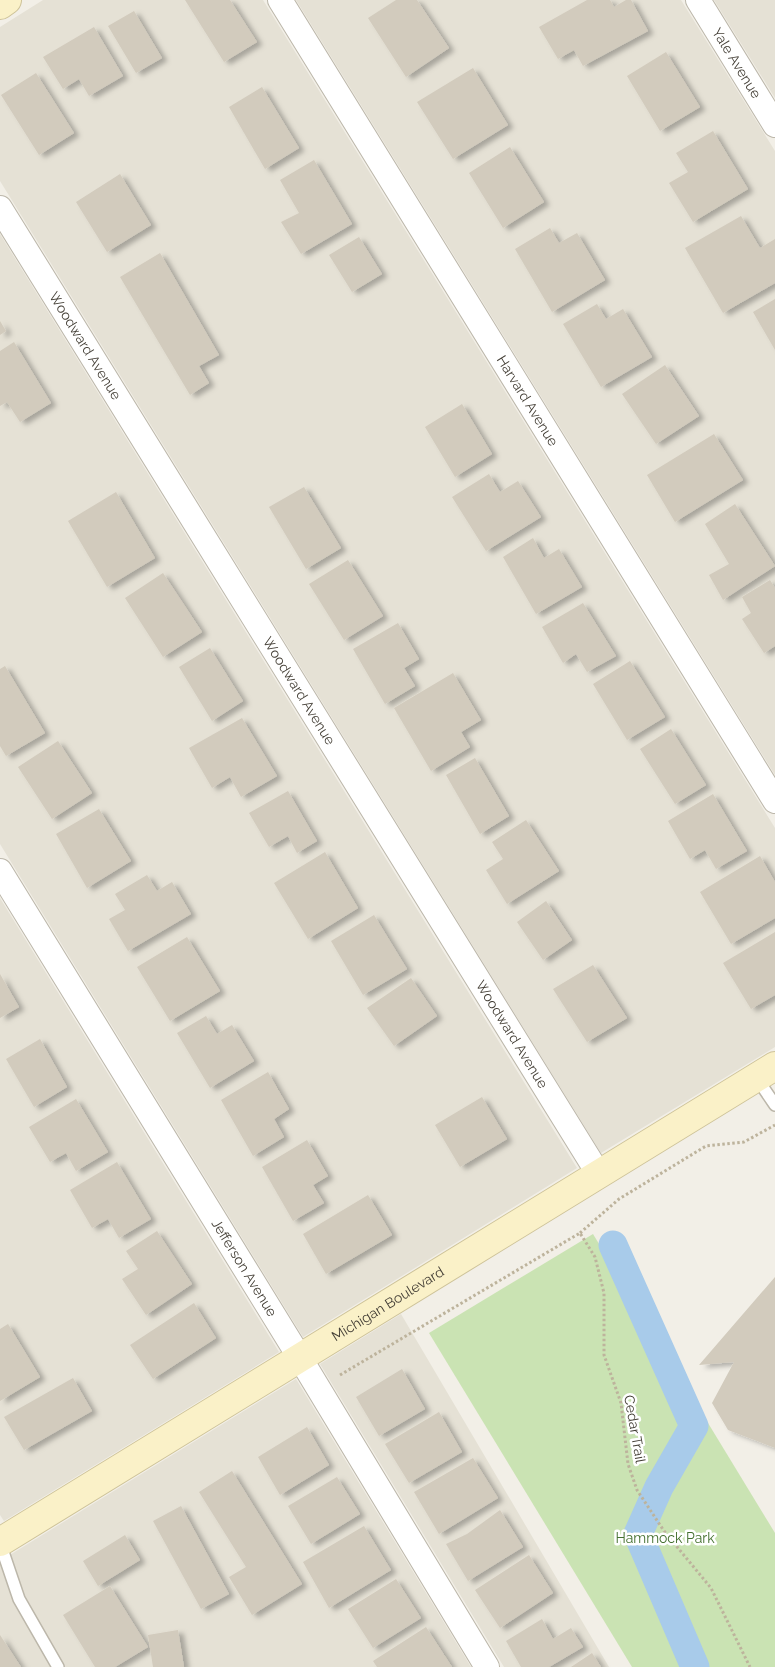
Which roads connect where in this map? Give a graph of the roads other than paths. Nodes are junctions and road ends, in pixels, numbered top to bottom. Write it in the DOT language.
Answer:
graph roads {
  1 [pos="8,0"];
  2 [pos="280,0"];
  3 [pos="698,0"];
  4 [pos="0,5"];
  5 [pos="775,125"];
  6 [pos="0,208"];
  7 [pos="775,801"];
  8 [pos="0,871"];
  9 [pos="765,1072"];
  10 [pos="775,1105"];
  11 [pos="598,1173"];
  12 [pos="300,1358"];
  13 [pos="0,1542"];
  14 [pos="58,1667"];
  15 [pos="487,1667"];
  1 -- 4 [label="street"];
  2 -- 7 [label="street, Harvard Avenue"];
  3 -- 5 [label="street, Yale Avenue"];
  6 -- 11 [label="street, Woodward Avenue"];
  8 -- 12 [label="street, Jefferson Avenue"];
  9 -- 10 [label="lane"];
  9 -- 11 [label="street, Michigan Boulevard"];
  11 -- 12 [label="street, Michigan Boulevard"];
  12 -- 13 [label="street, Michigan Boulevard"];
  12 -- 15 [label="street, Jefferson Avenue"];
  13 -- 14 [label="lane"];
}
